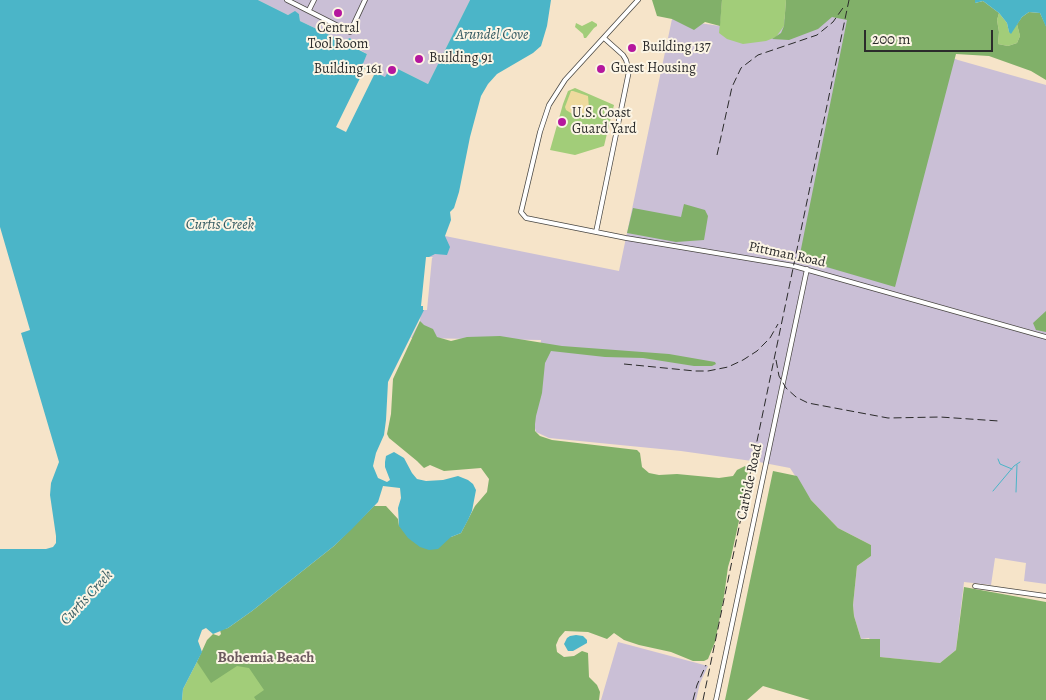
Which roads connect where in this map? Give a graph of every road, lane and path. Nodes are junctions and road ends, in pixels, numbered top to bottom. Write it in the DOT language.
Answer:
graph roads {
  1 [pos="287,0"];
  2 [pos="314,0"];
  3 [pos="365,0"];
  4 [pos="638,0"];
  5 [pos="309,10"];
  6 [pos="604,38"];
  7 [pos="596,232"];
  8 [pos="807,270"];
  9 [pos="1046,337"];
  10 [pos="976,586"];
  11 [pos="1046,596"];
  12 [pos="716,700"];
  1 -- 5 [label="street"];
  2 -- 5 [label="street"];
  3 -- 5 [label="street"];
  4 -- 6 [label="street"];
  6 -- 7 [label="street"];
  6 -- 7 [label="street, Pittman Road"];
  7 -- 8 [label="street, Pittman Road"];
  8 -- 9 [label="street, Pittman Road"];
  8 -- 12 [label="street, Carbide Road"];
  10 -- 11 [label="street"];
}
